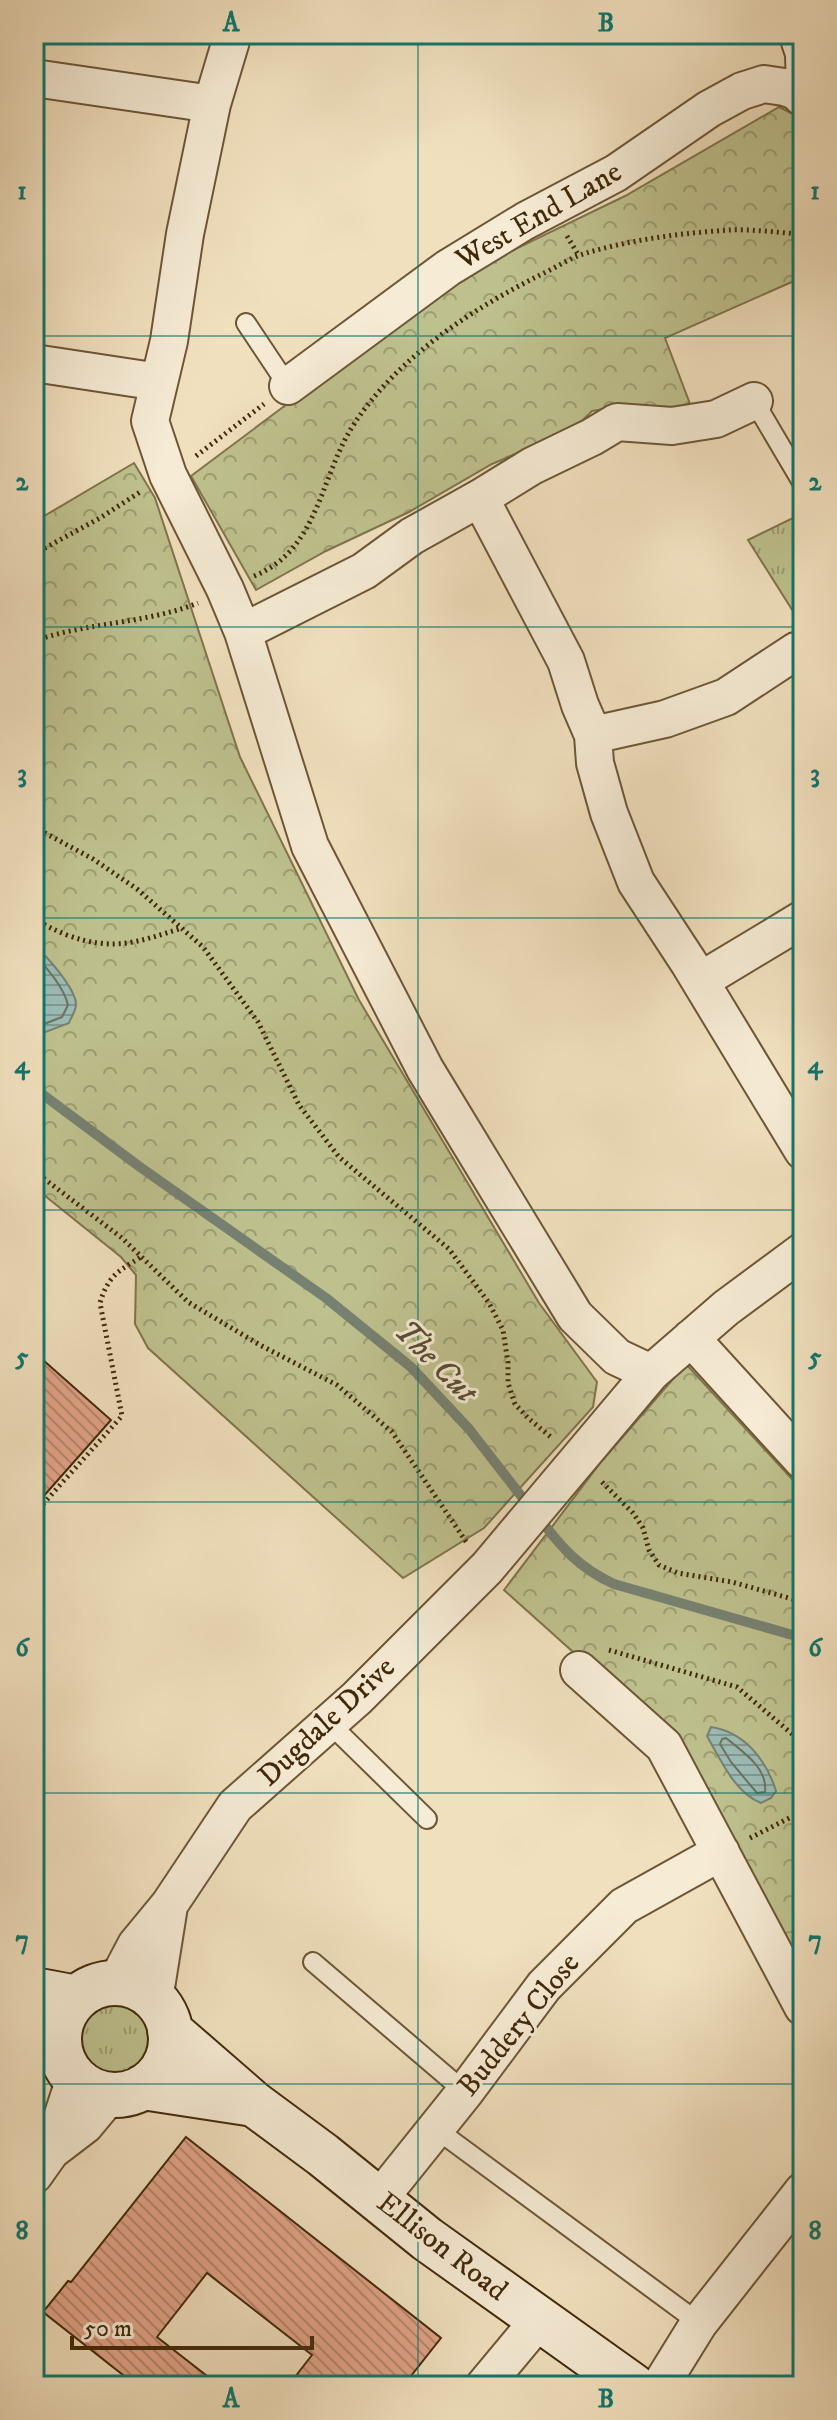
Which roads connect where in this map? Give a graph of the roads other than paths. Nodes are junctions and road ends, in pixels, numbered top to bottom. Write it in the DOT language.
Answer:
graph roads {
  1 [pos="233,34"];
  2 [pos="788,34"];
  3 [pos="34,78"];
  4 [pos="800,95"];
  5 [pos="212,104"];
  6 [pos="246,323"];
  7 [pos="34,363"];
  8 [pos="159,382"];
  9 [pos="288,386"];
  10 [pos="754,401"];
  11 [pos="803,484"];
  12 [pos="480,498"];
  13 [pos="243,632"];
  14 [pos="796,651"];
  15 [pos="593,735"];
  16 [pos="803,919"];
  17 [pos="700,981"];
  18 [pos="803,1151"];
  19 [pos="803,1251"];
  20 [pos="691,1338"];
  21 [pos="651,1373"];
  22 [pos="803,1461"];
  23 [pos="592,1660"];
  24 [pos="329,1723"];
  25 [pos="427,1819"];
  26 [pos="721,1852"];
  27 [pos="313,1962"];
  28 [pos="34,1990"];
  29 [pos="803,2007"];
  30 [pos="102,2010"];
  31 [pos="109,2087"];
  32 [pos="465,2092"];
  33 [pos="254,2104"];
  34 [pos="436,2129"];
  35 [pos="43,2163"];
  36 [pos="803,2191"];
  37 [pos="380,2198"];
  38 [pos="539,2320"];
  39 [pos="699,2323"];
  40 [pos="484,2386"];
  41 [pos="633,2386"];
  42 [pos="660,2386"];
  1 -- 5 [label="street"];
  2 -- 4 [label="lane"];
  3 -- 5 [label="street"];
  4 -- 9 [label="street, West End Lane"];
  5 -- 8 [label="street"];
  6 -- 9 [label="lane"];
  7 -- 8 [label="street"];
  8 -- 13 [label="street"];
  10 -- 11 [label="lane"];
  10 -- 12 [label="street"];
  12 -- 13 [label="street"];
  12 -- 15 [label="street"];
  13 -- 21 [label="street"];
  14 -- 15 [label="street"];
  15 -- 17 [label="street"];
  16 -- 17 [label="street"];
  17 -- 18 [label="street"];
  19 -- 20 [label="street, Dugdale Drive"];
  20 -- 21 [label="street, Dugdale Drive"];
  20 -- 22 [label="street"];
  21 -- 24 [label="street, Dugdale Drive"];
  23 -- 26 [label="street"];
  24 -- 25 [label="lane"];
  24 -- 30 [label="street, Dugdale Drive"];
  26 -- 29 [label="street"];
  26 -- 32 [label="street, Buddery Close"];
  27 -- 32 [label="lane"];
  28 -- 30 [label="street"];
  30 -- 31 [label="street"];
  30 -- 31 [label="street"];
  30 -- 33 [label="street, Ellison Road"];
  31 -- 33 [label="street, Ellison Road"];
  31 -- 35 [label="street"];
  32 -- 34 [label="street, Buddery Close"];
  33 -- 37 [label="street, Ellison Road"];
  34 -- 37 [label="street, Buddery Close"];
  34 -- 39 [label="lane"];
  36 -- 39 [label="street"];
  37 -- 38 [label="street, Ellison Road"];
  38 -- 40 [label="street"];
  38 -- 41 [label="street, Ellison Road"];
  39 -- 42 [label="street"];
}
